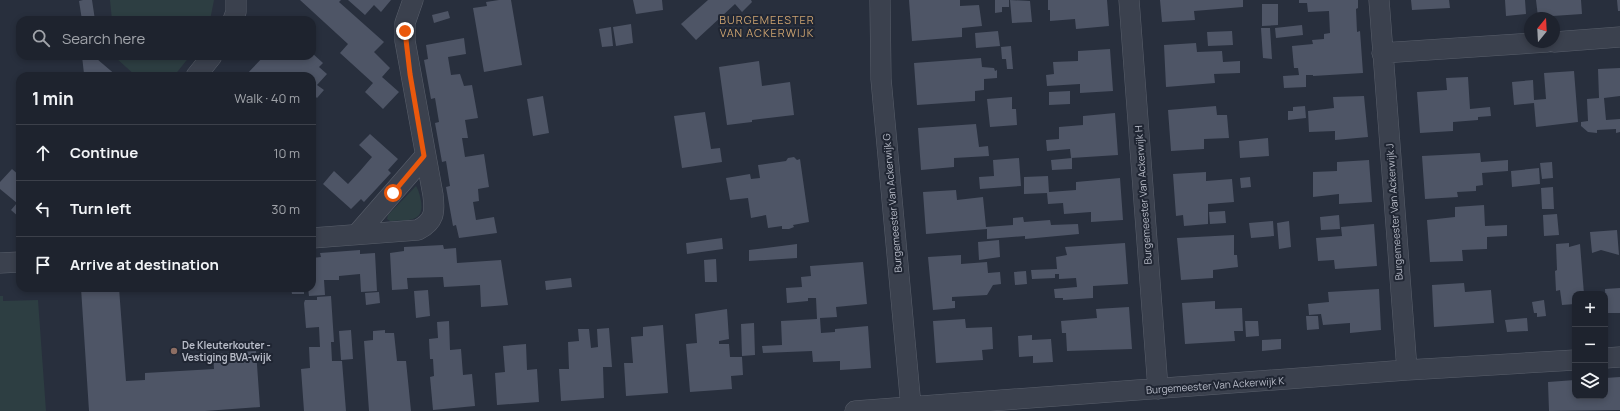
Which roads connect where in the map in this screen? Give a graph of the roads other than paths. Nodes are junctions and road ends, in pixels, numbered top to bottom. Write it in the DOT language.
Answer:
graph roads {
  1 [pos="236,0"];
  2 [pos="413,0"];
  3 [pos="880,0"];
  4 [pos="1129,0"];
  5 [pos="1379,0"];
  6 [pos="234,16"];
  7 [pos="1620,37"];
  8 [pos="1560,42"];
  9 [pos="1524,44"];
  10 [pos="1382,53"];
  11 [pos="209,60"];
  12 [pos="199,72"];
  13 [pos="424,156"];
  14 [pos="357,234"];
  15 [pos="316,238"];
  16 [pos="16,262"];
  17 [pos="0,263"];
  18 [pos="1620,357"];
  19 [pos="1608,358"];
  20 [pos="1572,360"];
  21 [pos="1407,370"];
  22 [pos="1158,389"];
  23 [pos="911,407"];
  24 [pos="855,411"];
  1 -- 6 [label="street"];
  2 -- 13 [label="street"];
  3 -- 23 [label="street, Burgemeester Van Ackerwijk G"];
  4 -- 22 [label="street, Burgemeester Van Ackerwijk H"];
  5 -- 10 [label="street, Burgemeester Van Ackerwijk J"];
  7 -- 8 [label="street"];
  9 -- 10 [label="street"];
  10 -- 21 [label="street, Burgemeester Van Ackerwijk J"];
  11 -- 12 [label="street"];
  13 -- 14 [label="street"];
  13 -- 14 [label="street"];
  14 -- 15 [label="street"];
  16 -- 17 [label="street"];
  18 -- 19 [label="street"];
  20 -- 21 [label="street, Burgemeester Van Ackerwijk K"];
  21 -- 22 [label="street, Burgemeester Van Ackerwijk K"];
  22 -- 23 [label="street, Burgemeester Van Ackerwijk K"];
  23 -- 24 [label="street, Burgemeester Van Ackerwijk K"];
}
